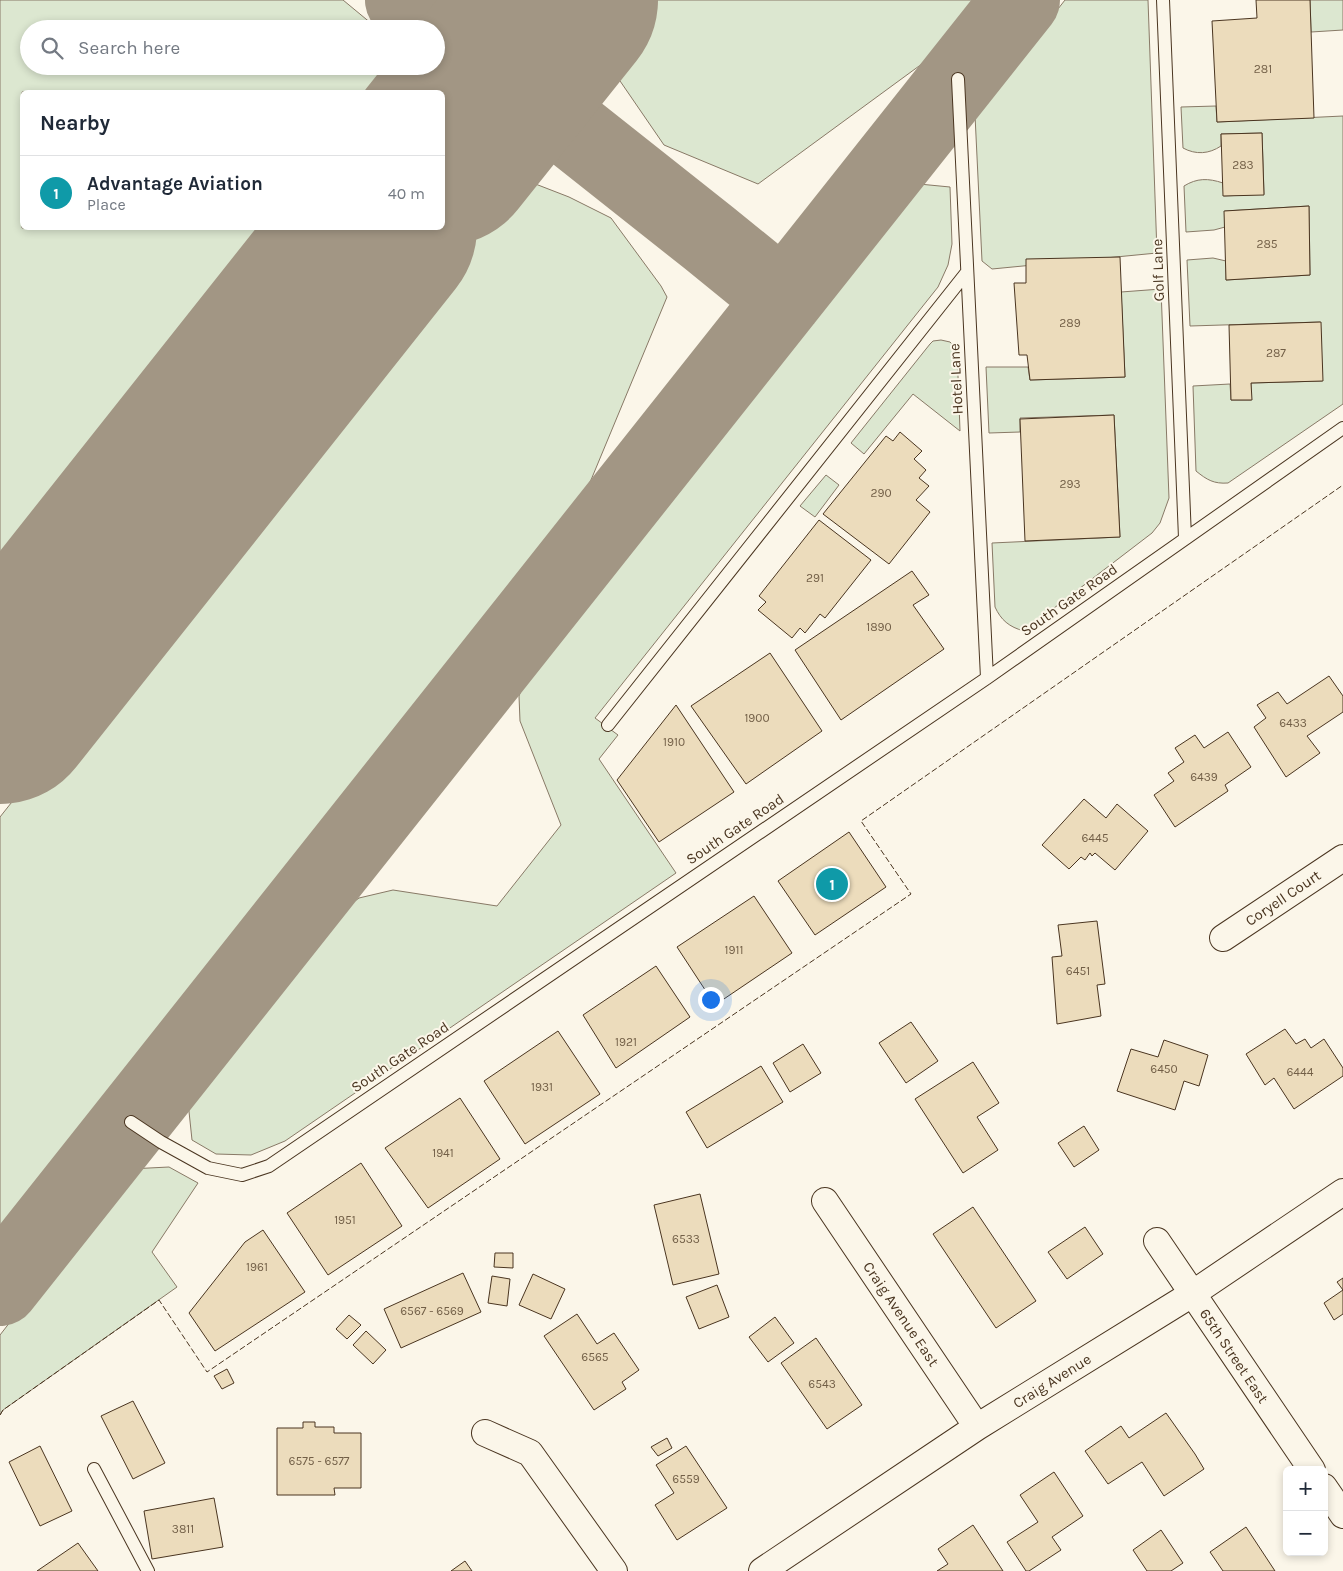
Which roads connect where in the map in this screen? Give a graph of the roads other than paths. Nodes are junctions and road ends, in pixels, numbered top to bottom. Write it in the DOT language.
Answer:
graph roads {
  1 [pos="1163,0"];
  2 [pos="958,79"];
  3 [pos="967,272"];
  4 [pos="1343,428"];
  5 [pos="1185,538"];
  6 [pos="986,678"];
  7 [pos="608,725"];
  8 [pos="1343,858"];
  9 [pos="1223,938"];
  10 [pos="131,1122"];
  11 [pos="1343,1192"];
  12 [pos="825,1200"];
  13 [pos="1157,1241"];
  14 [pos="1192,1294"];
  15 [pos="977,1427"];
  16 [pos="485,1433"];
  17 [pos="1309,1466"];
  18 [pos="94,1469"];
  19 [pos="1328,1494"];
  20 [pos="1343,1515"];
  21 [pos="148,1571"];
  22 [pos="614,1571"];
  23 [pos="762,1571"];
  1 -- 5 [label="lane, Golf Lane"];
  2 -- 3 [label="lane, Hotel Lane"];
  3 -- 6 [label="lane, Hotel Lane"];
  3 -- 7 [label="lane"];
  4 -- 5 [label="lane, South Gate Road"];
  5 -- 6 [label="lane, South Gate Road"];
  6 -- 10 [label="lane, South Gate Road"];
  8 -- 9 [label="street, Coryell Court"];
  11 -- 14 [label="street, Craig Avenue"];
  12 -- 15 [label="street, Craig Avenue East"];
  13 -- 14 [label="street, 65th Street East"];
  14 -- 15 [label="street, Craig Avenue"];
  14 -- 17 [label="street, 65th Street East"];
  15 -- 23 [label="street, Craig Avenue"];
  16 -- 22 [label="street"];
  18 -- 21 [label="lane"];
  19 -- 20 [label="street"];
}
